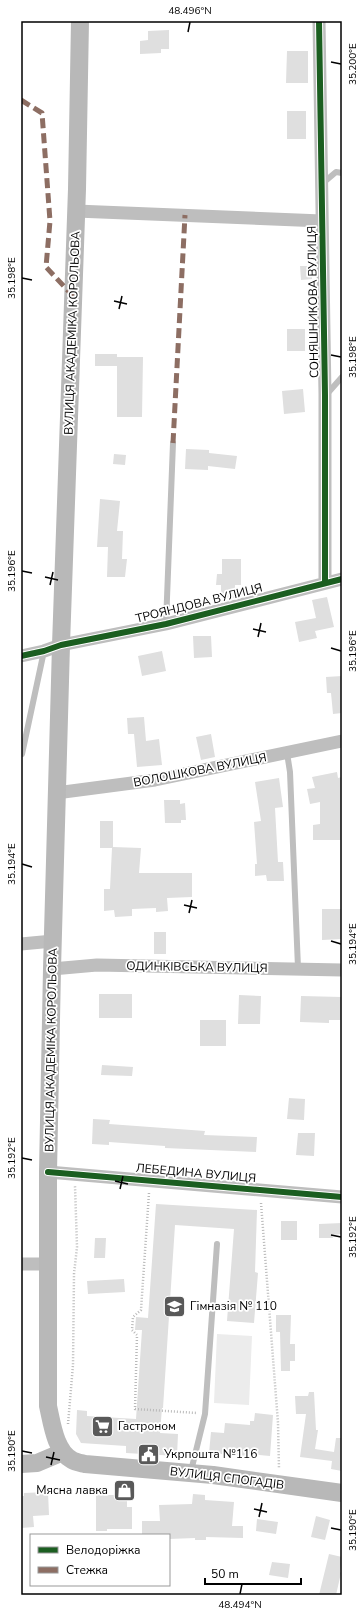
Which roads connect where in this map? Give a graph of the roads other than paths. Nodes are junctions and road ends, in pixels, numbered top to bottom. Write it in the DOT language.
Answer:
graph roads {
  1 [pos="80,21"];
  2 [pos="318,21"];
  3 [pos="342,172"];
  4 [pos="322,184"];
  5 [pos="76,211"];
  6 [pos="322,221"];
  7 [pos="342,377"];
  8 [pos="326,395"];
  9 [pos="174,442"];
  10 [pos="342,579"];
  11 [pos="325,583"];
  12 [pos="166,624"];
  13 [pos="52,648"];
  14 [pos="21,656"];
  15 [pos="342,742"];
  16 [pos="287,753"];
  17 [pos="22,754"];
  18 [pos="56,793"];
  19 [pos="53,941"];
  20 [pos="21,944"];
  21 [pos="298,968"];
  22 [pos="52,969"];
  23 [pos="342,970"];
  24 [pos="48,1172"];
  25 [pos="342,1197"];
  26 [pos="217,1244"];
  27 [pos="21,1264"];
  28 [pos="48,1264"];
  29 [pos="63,1452"];
  30 [pos="21,1464"];
  31 [pos="191,1473"];
  32 [pos="342,1493"];
  1 -- 5 [label="main road, ВУЛИЦЯ АКАДЕМІКА КОРОЛЬОВА"];
  2 -- 4 [label="street, СОНЯШНИКОВА ВУЛИЦЯ"];
  3 -- 4 [label="lane"];
  4 -- 6 [label="street, СОНЯШНИКОВА ВУЛИЦЯ"];
  5 -- 6 [label="street"];
  5 -- 13 [label="main road, ВУЛИЦЯ АКАДЕМІКА КОРОЛЬОВА"];
  6 -- 8 [label="street, СОНЯШНИКОВА ВУЛИЦЯ"];
  7 -- 8 [label="lane"];
  8 -- 11 [label="street, СОНЯШНИКОВА ВУЛИЦЯ"];
  9 -- 12 [label="lane"];
  10 -- 11 [label="street, ТРОЯНДОВА ВУЛИЦЯ"];
  11 -- 12 [label="street, ТРОЯНДОВА ВУЛИЦЯ"];
  12 -- 13 [label="street, ТРОЯНДОВА ВУЛИЦЯ"];
  13 -- 14 [label="street"];
  13 -- 17 [label="lane"];
  13 -- 18 [label="main road, ВУЛИЦЯ АКАДЕМІКА КОРОЛЬОВА"];
  15 -- 16 [label="street, ВОЛОШКОВА ВУЛИЦЯ"];
  16 -- 18 [label="street, ВОЛОШКОВА ВУЛИЦЯ"];
  16 -- 21 [label="lane"];
  18 -- 19 [label="main road, ВУЛИЦЯ АКАДЕМІКА КОРОЛЬОВА"];
  19 -- 20 [label="street"];
  19 -- 22 [label="main road, ВУЛИЦЯ АКАДЕМІКА КОРОЛЬОВА"];
  21 -- 22 [label="street, ОДИНКІВСЬКА ВУЛИЦЯ"];
  21 -- 23 [label="street, ОДИНКІВСЬКА ВУЛИЦЯ"];
  22 -- 24 [label="main road, ВУЛИЦЯ АКАДЕМІКА КОРОЛЬОВА"];
  24 -- 25 [label="street, ЛЕБЕДИНА ВУЛИЦЯ"];
  24 -- 28 [label="main road, ВУЛИЦЯ АКАДЕМІКА КОРОЛЬОВА"];
  26 -- 31 [label="lane"];
  27 -- 28 [label="street"];
  28 -- 29 [label="main road, ВУЛИЦЯ АКАДЕМІКА КОРОЛЬОВА"];
  29 -- 30 [label="main road"];
  29 -- 31 [label="main road, ВУЛИЦЯ СПОГАДІВ"];
  31 -- 32 [label="main road, ВУЛИЦЯ СПОГАДІВ"];
}
